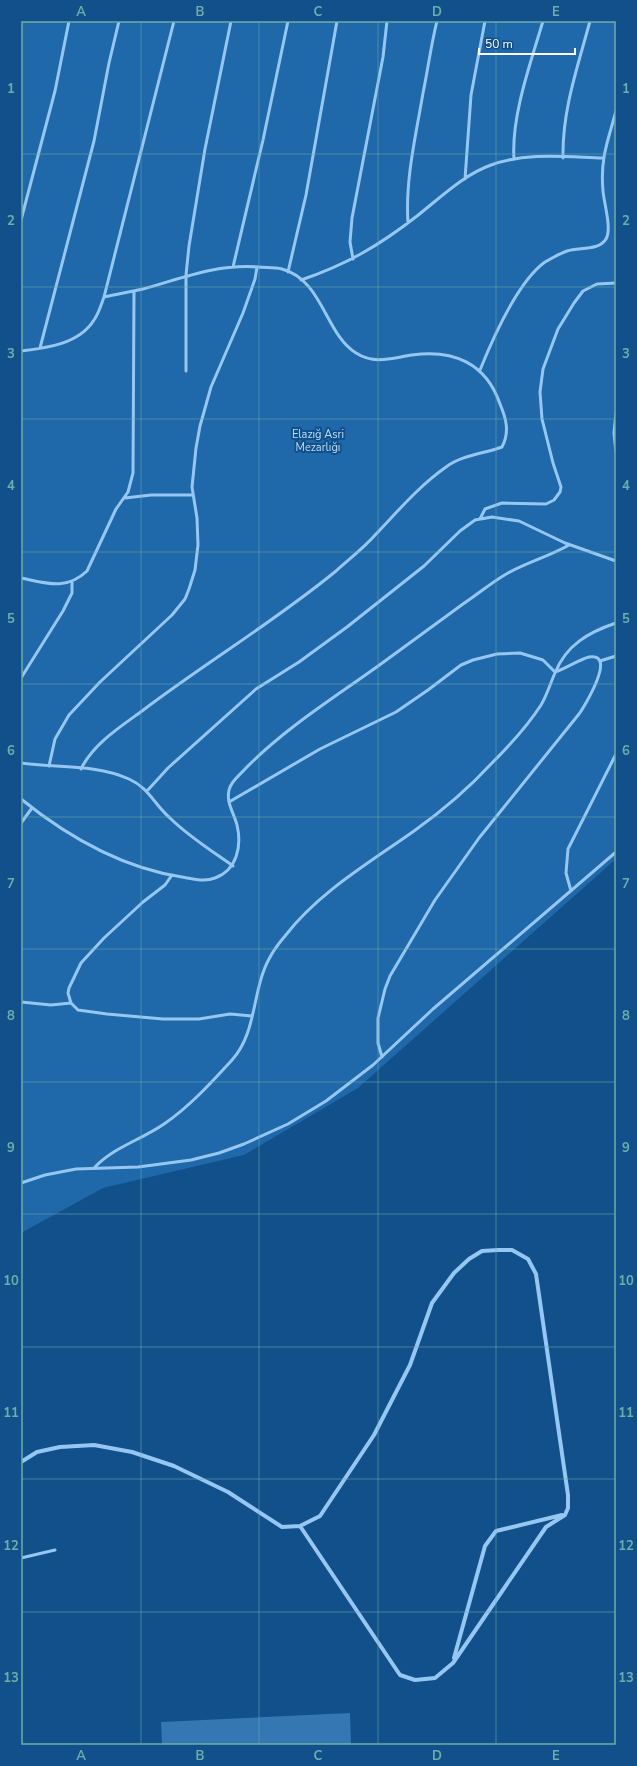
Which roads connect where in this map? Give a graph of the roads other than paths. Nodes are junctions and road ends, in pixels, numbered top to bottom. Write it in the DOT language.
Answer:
graph roads {
  1 [pos="69,21"];
  2 [pos="119,21"];
  3 [pos="174,21"];
  4 [pos="231,21"];
  5 [pos="288,21"];
  6 [pos="337,21"];
  7 [pos="387,21"];
  8 [pos="437,21"];
  9 [pos="485,21"];
  10 [pos="542,21"];
  11 [pos="590,21"];
  12 [pos="616,111"];
  13 [pos="563,158"];
  14 [pos="603,158"];
  15 [pos="514,159"];
  16 [pos="464,179"];
  17 [pos="21,220"];
  18 [pos="408,223"];
  19 [pos="353,259"];
  20 [pos="233,267"];
  21 [pos="257,267"];
  22 [pos="288,272"];
  23 [pos="186,275"];
  24 [pos="301,280"];
  25 [pos="616,282"];
  26 [pos="134,291"];
  27 [pos="104,297"];
  28 [pos="40,348"];
  29 [pos="21,351"];
  30 [pos="480,370"];
  31 [pos="186,371"];
  32 [pos="616,413"];
  33 [pos="616,452"];
  34 [pos="192,495"];
  35 [pos="125,498"];
  36 [pos="480,519"];
  37 [pos="569,545"];
  38 [pos="616,561"];
  39 [pos="21,578"];
  40 [pos="72,582"];
  41 [pos="616,624"];
  42 [pos="616,656"];
  43 [pos="600,661"];
  44 [pos="555,672"];
  45 [pos="21,678"];
  46 [pos="616,754"];
  47 [pos="21,762"];
  48 [pos="50,766"];
  49 [pos="81,769"];
  50 [pos="147,790"];
  51 [pos="21,799"];
  52 [pos="229,802"];
  53 [pos="32,808"];
  54 [pos="21,823"];
  55 [pos="616,852"];
  56 [pos="233,866"];
  57 [pos="172,875"];
  58 [pos="571,891"];
  59 [pos="21,1002"];
  60 [pos="71,1003"];
  61 [pos="252,1016"];
  62 [pos="382,1057"];
  63 [pos="95,1168"];
  64 [pos="21,1183"];
  65 [pos="21,1462"];
  66 [pos="565,1515"];
  67 [pos="300,1526"];
  68 [pos="55,1550"];
  69 [pos="21,1558"];
  70 [pos="453,1663"];
  1 -- 17 [label="lane"];
  2 -- 28 [label="lane"];
  3 -- 27 [label="lane"];
  4 -- 23 [label="lane"];
  5 -- 20 [label="lane"];
  6 -- 22 [label="lane"];
  7 -- 19 [label="lane"];
  8 -- 18 [label="lane"];
  9 -- 16 [label="lane"];
  10 -- 15 [label="lane"];
  11 -- 13 [label="lane"];
  12 -- 14 [label="lane"];
  13 -- 14 [label="lane"];
  13 -- 15 [label="lane"];
  14 -- 30 [label="lane"];
  15 -- 16 [label="lane"];
  16 -- 18 [label="lane"];
  18 -- 19 [label="lane"];
  19 -- 24 [label="lane"];
  20 -- 21 [label="lane"];
  20 -- 23 [label="lane"];
  21 -- 22 [label="lane"];
  21 -- 34 [label="lane"];
  22 -- 24 [label="lane"];
  23 -- 26 [label="lane"];
  23 -- 31 [label="lane"];
  24 -- 30 [label="lane"];
  25 -- 36 [label="lane"];
  26 -- 27 [label="lane"];
  26 -- 35 [label="lane"];
  27 -- 28 [label="lane"];
  28 -- 29 [label="lane"];
  30 -- 49 [label="lane"];
  32 -- 33 [label="lane"];
  34 -- 35 [label="lane"];
  34 -- 48 [label="lane"];
  35 -- 40 [label="lane"];
  36 -- 37 [label="lane"];
  36 -- 50 [label="lane"];
  37 -- 38 [label="lane"];
  37 -- 52 [label="lane"];
  39 -- 40 [label="lane"];
  40 -- 45 [label="lane"];
  41 -- 44 [label="lane"];
  42 -- 43 [label="lane"];
  43 -- 44 [label="lane"];
  43 -- 62 [label="lane"];
  44 -- 52 [label="lane"];
  44 -- 61 [label="lane"];
  46 -- 58 [label="lane"];
  47 -- 48 [label="lane"];
  48 -- 49 [label="lane"];
  49 -- 50 [label="lane"];
  50 -- 56 [label="lane"];
  51 -- 53 [label="lane"];
  52 -- 56 [label="lane"];
  53 -- 54 [label="lane"];
  53 -- 57 [label="lane"];
  55 -- 58 [label="lane"];
  56 -- 57 [label="lane"];
  57 -- 60 [label="lane"];
  58 -- 62 [label="lane"];
  59 -- 60 [label="lane"];
  60 -- 61 [label="lane"];
  61 -- 63 [label="lane"];
  62 -- 63 [label="lane"];
  63 -- 64 [label="lane"];
  65 -- 67 [label="street"];
  66 -- 67 [label="street"];
  66 -- 70 [label="street"];
  66 -- 70 [label="street"];
  67 -- 70 [label="street"];
  68 -- 69 [label="lane"];
}
